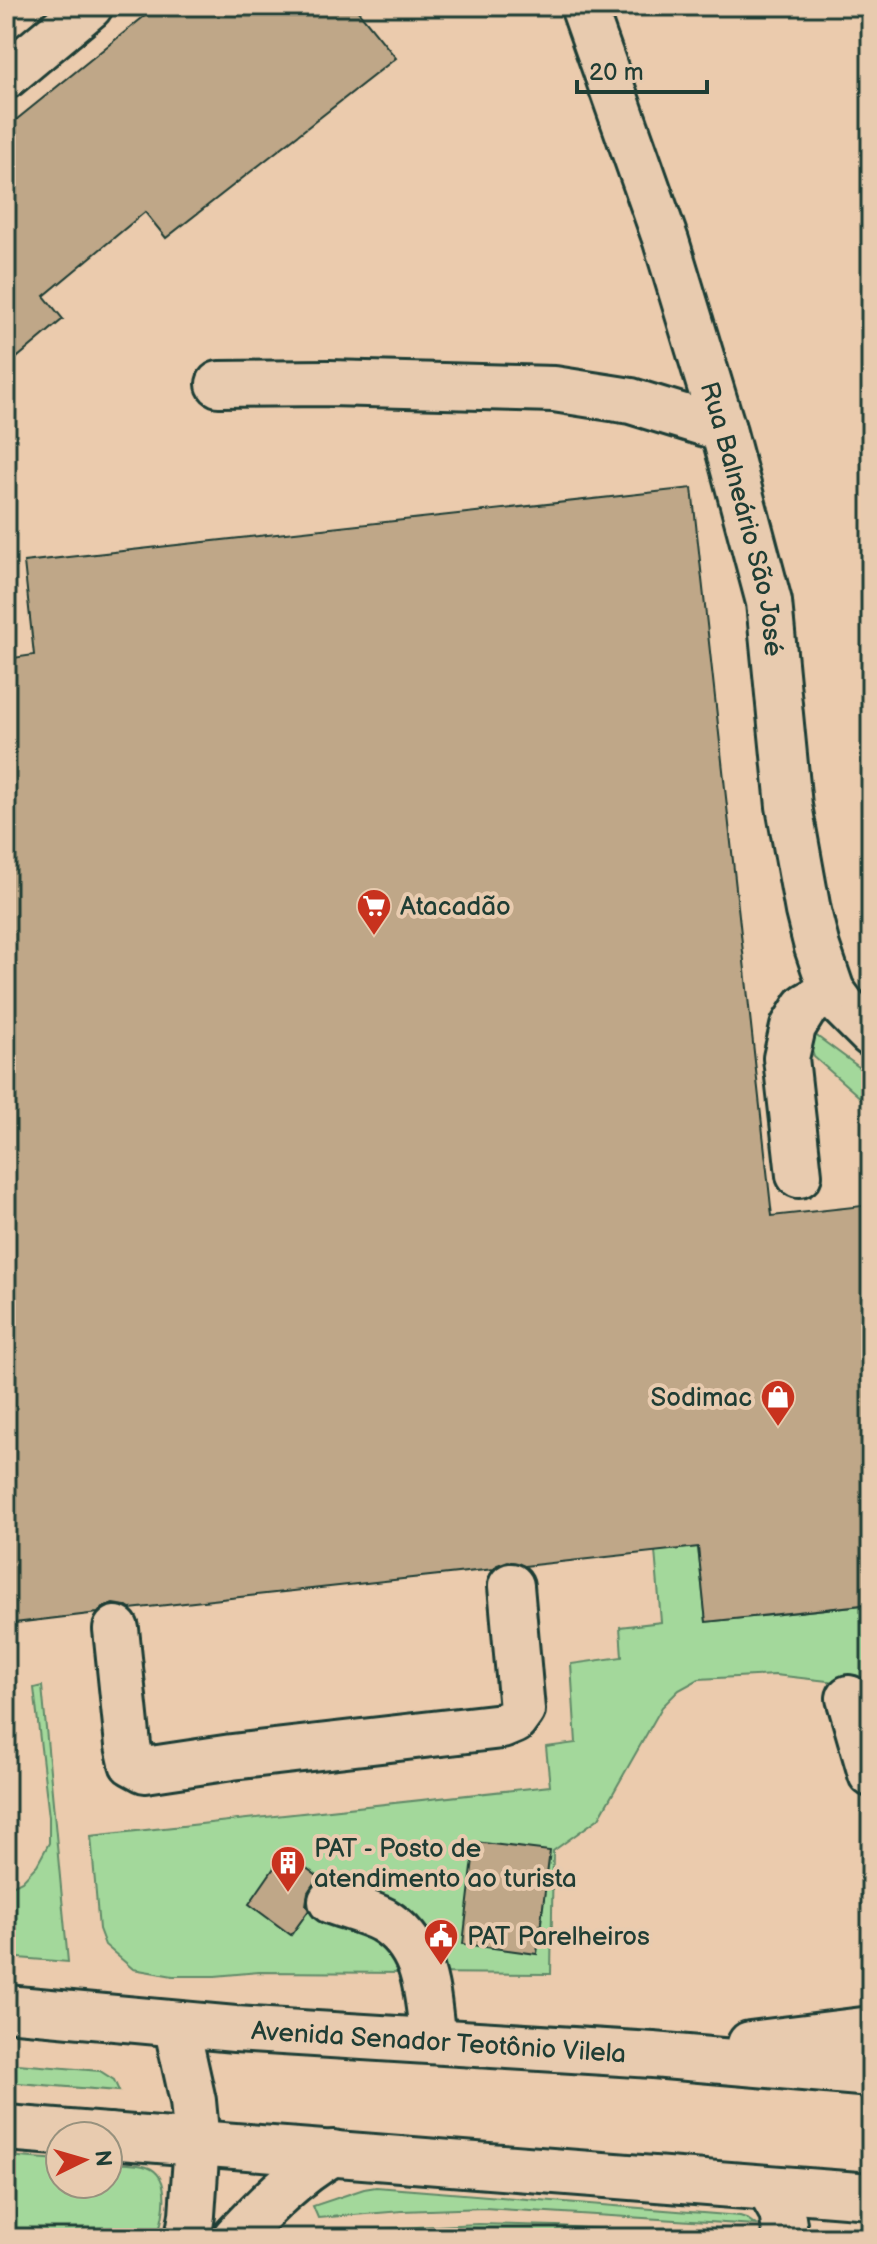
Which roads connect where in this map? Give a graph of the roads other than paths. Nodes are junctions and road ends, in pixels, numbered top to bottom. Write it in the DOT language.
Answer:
graph roads {
  1 [pos="90,6"];
  2 [pos="583,6"];
  3 [pos="6,76"];
  4 [pos="219,384"];
  5 [pos="723,429"];
  6 [pos="832,991"];
  7 [pos="871,1034"];
  8 [pos="799,1175"];
  9 [pos="511,1586"];
  10 [pos="116,1629"];
  11 [pos="849,1698"];
  12 [pos="871,1774"];
  13 [pos="331,1901"];
  14 [pos="6,2008"];
  15 [pos="176,2024"];
  16 [pos="871,2029"];
  17 [pos="433,2041"];
  18 [pos="653,2055"];
  19 [pos="871,2074"];
  20 [pos="6,2128"];
  21 [pos="44,2131"];
  22 [pos="124,2137"];
  23 [pos="197,2143"];
  24 [pos="333,2153"];
  25 [pos="769,2189"];
  26 [pos="871,2196"];
  27 [pos="188,2238"];
  28 [pos="235,2238"];
  29 [pos="786,2238"];
  1 -- 3 [label="main road"];
  2 -- 5 [label="main road, Rua Balneário São José"];
  4 -- 5 [label="main road"];
  5 -- 6 [label="main road, Rua Balneário São José"];
  6 -- 7 [label="main road, Rua Balneário São José"];
  6 -- 8 [label="main road"];
  9 -- 10 [label="main road"];
  11 -- 12 [label="main road"];
  13 -- 17 [label="main road"];
  14 -- 15 [label="main road, Avenida Senador Teotônio Vilela"];
  15 -- 17 [label="main road, Avenida Senador Teotônio Vilela"];
  15 -- 23 [label="main road"];
  16 -- 18 [label="main road"];
  17 -- 18 [label="main road, Avenida Senador Teotônio Vilela"];
  18 -- 19 [label="main road, Avenida Senador Teotônio Vilela"];
  20 -- 21 [label="main road"];
  22 -- 23 [label="main road"];
  23 -- 24 [label="main road"];
  23 -- 27 [label="main road"];
  24 -- 25 [label="main road"];
  24 -- 28 [label="main road"];
  25 -- 26 [label="main road"];
  25 -- 29 [label="main road"];
}
